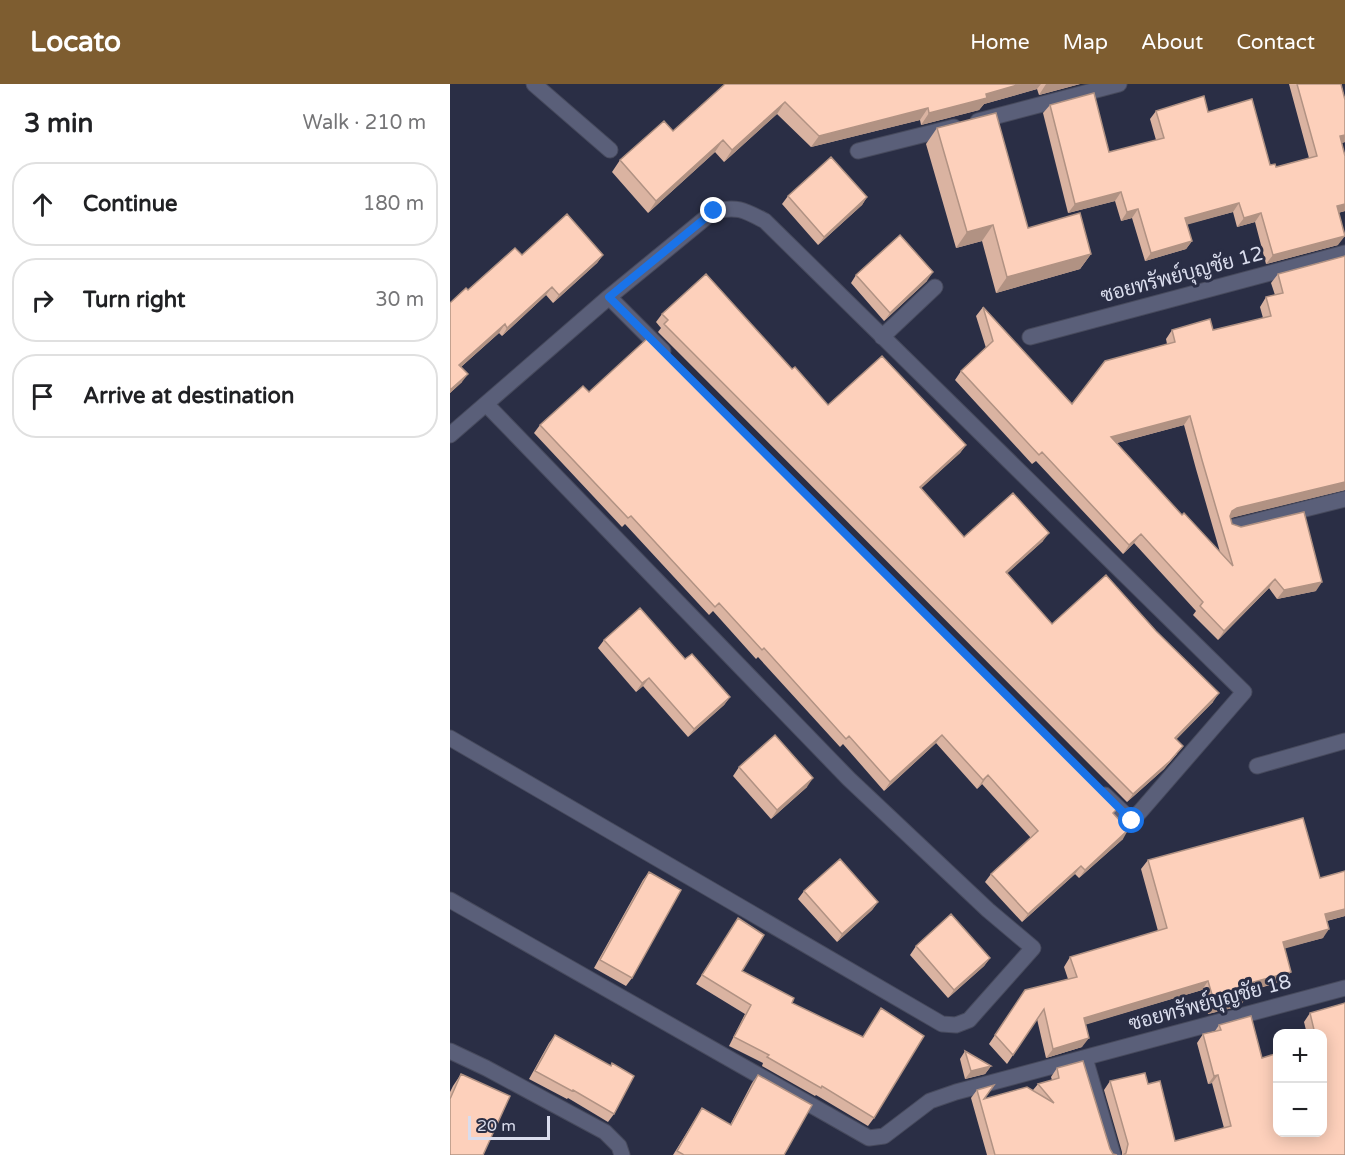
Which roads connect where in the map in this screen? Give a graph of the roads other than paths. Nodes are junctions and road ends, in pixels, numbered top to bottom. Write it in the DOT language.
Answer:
graph roads {
  1 [pos="534,84"];
  2 [pos="1119,84"];
  3 [pos="610,150"];
  4 [pos="858,151"];
  5 [pos="1345,253"];
  6 [pos="935,287"];
  7 [pos="609,297"];
  8 [pos="882,336"];
  9 [pos="1030,338"];
  10 [pos="677,365"];
  11 [pos="486,404"];
  12 [pos="450,435"];
  13 [pos="1345,499"];
  14 [pos="1233,527"];
  15 [pos="450,738"];
  16 [pos="1345,741"];
  17 [pos="1257,766"];
  18 [pos="1098,787"];
  19 [pos="450,900"];
  20 [pos="1345,988"];
  21 [pos="450,1051"];
  22 [pos="1085,1058"];
  23 [pos="622,1155"];
  24 [pos="1113,1155"];
  1 -- 3 [label="street"];
  2 -- 4 [label="street"];
  5 -- 9 [label="street, ซอยทรัพย์บุญชัย 12"];
  6 -- 8 [label="street"];
  7 -- 8 [label="street"];
  7 -- 10 [label="street"];
  7 -- 11 [label="street"];
  8 -- 18 [label="street"];
  11 -- 12 [label="street"];
  11 -- 15 [label="street"];
  13 -- 14 [label="street"];
  16 -- 17 [label="street"];
  19 -- 22 [label="street, ซอยทรัพย์บุญชัย 18"];
  20 -- 22 [label="street, ซอยทรัพย์บุญชัย 18"];
  21 -- 23 [label="street"];
  22 -- 24 [label="street"];
}
